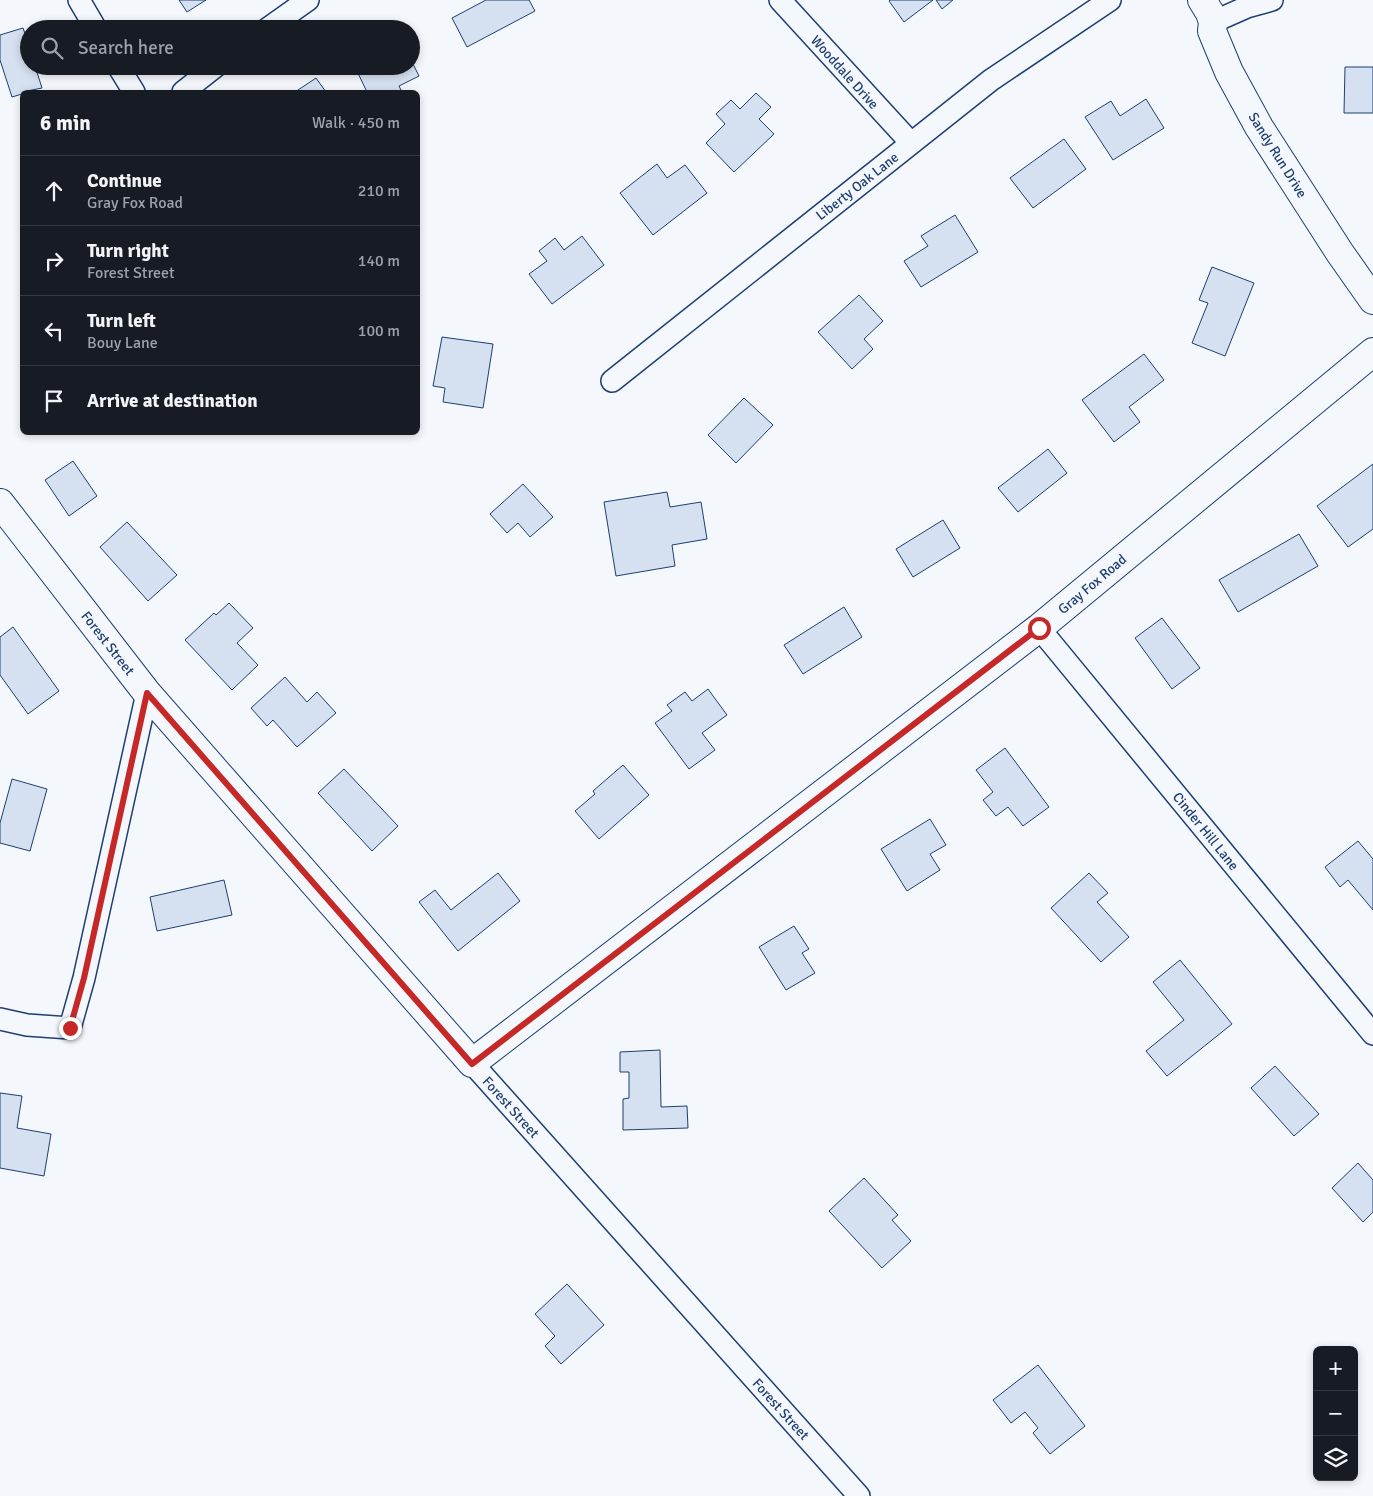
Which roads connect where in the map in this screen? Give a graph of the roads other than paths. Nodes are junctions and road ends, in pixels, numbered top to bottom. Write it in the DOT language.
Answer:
graph roads {
  1 [pos="79,0"];
  2 [pos="308,0"];
  3 [pos="780,0"];
  4 [pos="1110,0"];
  5 [pos="1272,0"];
  6 [pos="1207,11"];
  7 [pos="91,20"];
  8 [pos="280,20"];
  9 [pos="124,75"];
  10 [pos="205,75"];
  11 [pos="133,90"];
  12 [pos="186,90"];
  13 [pos="911,143"];
  14 [pos="1373,300"];
  15 [pos="1373,352"];
  16 [pos="612,381"];
  17 [pos="0,503"];
  18 [pos="1039,628"];
  19 [pos="147,693"];
  20 [pos="0,1019"];
  21 [pos="1373,1034"];
  22 [pos="472,1064"];
  23 [pos="859,1496"];
  1 -- 7 [label="street"];
  2 -- 8 [label="street"];
  3 -- 13 [label="street, Wooddale Drive"];
  4 -- 13 [label="street, Liberty Oak Lane"];
  5 -- 6 [label="street"];
  6 -- 14 [label="street, Sandy Run Drive"];
  9 -- 11 [label="street"];
  10 -- 12 [label="street"];
  13 -- 16 [label="street, Liberty Oak Lane"];
  15 -- 18 [label="street, Gray Fox Road"];
  17 -- 19 [label="street, Forest Street"];
  18 -- 21 [label="street, Cinder Hill Lane"];
  18 -- 22 [label="street, Gray Fox Road"];
  19 -- 20 [label="street"];
  19 -- 22 [label="street, Forest Street"];
  22 -- 23 [label="street, Forest Street"];
}
